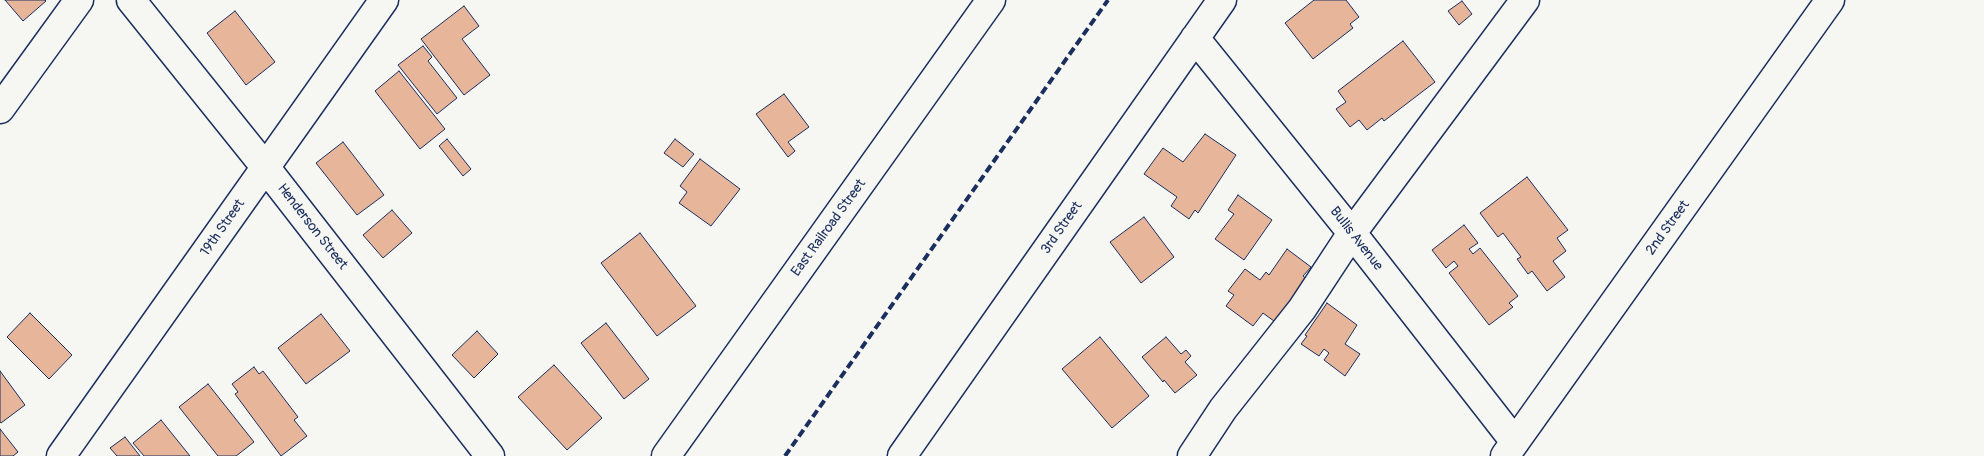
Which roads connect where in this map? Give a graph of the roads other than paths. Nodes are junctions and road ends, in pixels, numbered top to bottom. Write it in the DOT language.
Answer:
graph roads {
  1 [pos="79,0"];
  2 [pos="131,0"];
  3 [pos="384,0"];
  4 [pos="991,0"];
  5 [pos="1222,0"];
  6 [pos="1525,0"];
  7 [pos="1830,0"];
  8 [pos="1195,38"];
  9 [pos="0,109"];
  10 [pos="266,168"];
  11 [pos="1352,233"];
  12 [pos="1510,449"];
  13 [pos="61,456"];
  14 [pos="490,456"];
  15 [pos="666,456"];
  16 [pos="902,456"];
  17 [pos="1192,456"];
  1 -- 9 [label="street"];
  2 -- 10 [label="street, Henderson Street"];
  3 -- 10 [label="street, 19th Street"];
  4 -- 15 [label="street, East Railroad Street"];
  5 -- 8 [label="street, 3rd Street"];
  6 -- 11 [label="street"];
  7 -- 12 [label="street, 2nd Street"];
  8 -- 11 [label="street, Bullis Avenue"];
  8 -- 16 [label="street, 3rd Street"];
  10 -- 13 [label="street, 19th Street"];
  10 -- 14 [label="street, Henderson Street"];
  11 -- 12 [label="street, Bullis Avenue"];
  11 -- 17 [label="street"];
}
